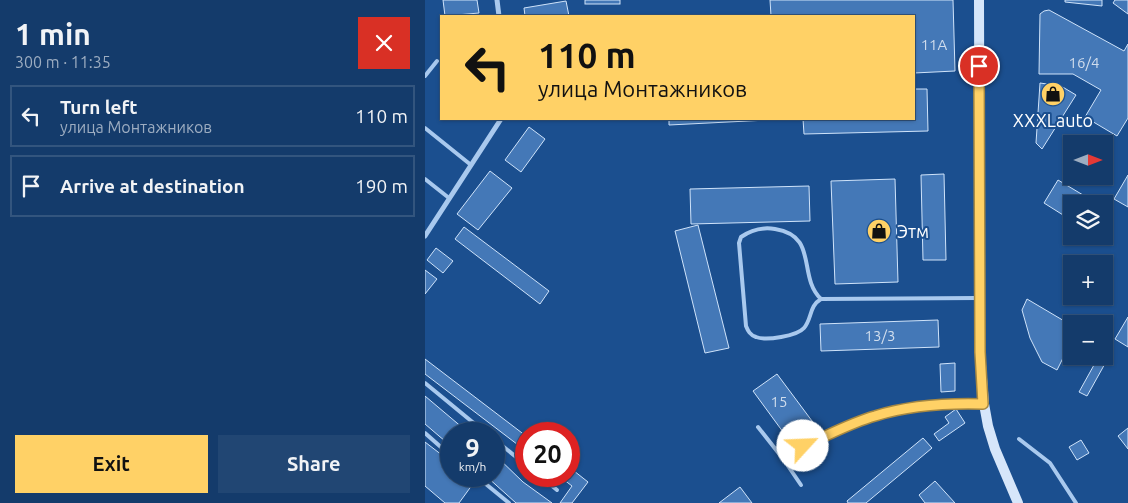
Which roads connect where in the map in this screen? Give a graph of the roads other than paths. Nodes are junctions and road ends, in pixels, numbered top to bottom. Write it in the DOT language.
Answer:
graph roads {
  1 [pos="497,0"];
  2 [pos="979,0"];
  3 [pos="499,15"];
  4 [pos="437,61"];
  5 [pos="425,76"];
  6 [pos="500,120"];
  7 [pos="425,128"];
  8 [pos="471,165"];
  9 [pos="425,179"];
  10 [pos="449,198"];
  11 [pos="427,228"];
  12 [pos="425,236"];
  13 [pos="980,298"];
  14 [pos="821,299"];
  15 [pos="425,383"];
  16 [pos="983,404"];
  17 [pos="472,422"];
  18 [pos="758,427"];
  19 [pos="425,434"];
  20 [pos="1019,439"];
  21 [pos="440,447"];
  22 [pos="505,448"];
  23 [pos="515,456"];
  24 [pos="784,460"];
  25 [pos="801,485"];
  26 [pos="489,487"];
  27 [pos="553,487"];
  28 [pos="557,490"];
  29 [pos="509,503"];
  30 [pos="1018,503"];
  31 [pos="1076,503"];
  1 -- 3 [label="street"];
  2 -- 13 [label="main road"];
  4 -- 5 [label="lane"];
  6 -- 8 [label="street"];
  7 -- 8 [label="lane"];
  8 -- 10 [label="street"];
  9 -- 10 [label="lane"];
  10 -- 11 [label="street"];
  11 -- 12 [label="street"];
  13 -- 14 [label="lane"];
  13 -- 16 [label="main road"];
  14 -- 14 [label="lane"];
  15 -- 17 [label="lane"];
  16 -- 24 [label="lane"];
  16 -- 30 [label="main road"];
  18 -- 24 [label="lane"];
  19 -- 21 [label="lane"];
  20 -- 31 [label="lane"];
  22 -- 23 [label="lane"];
  24 -- 25 [label="lane"];
  26 -- 29 [label="lane"];
  27 -- 28 [label="lane"];
}
